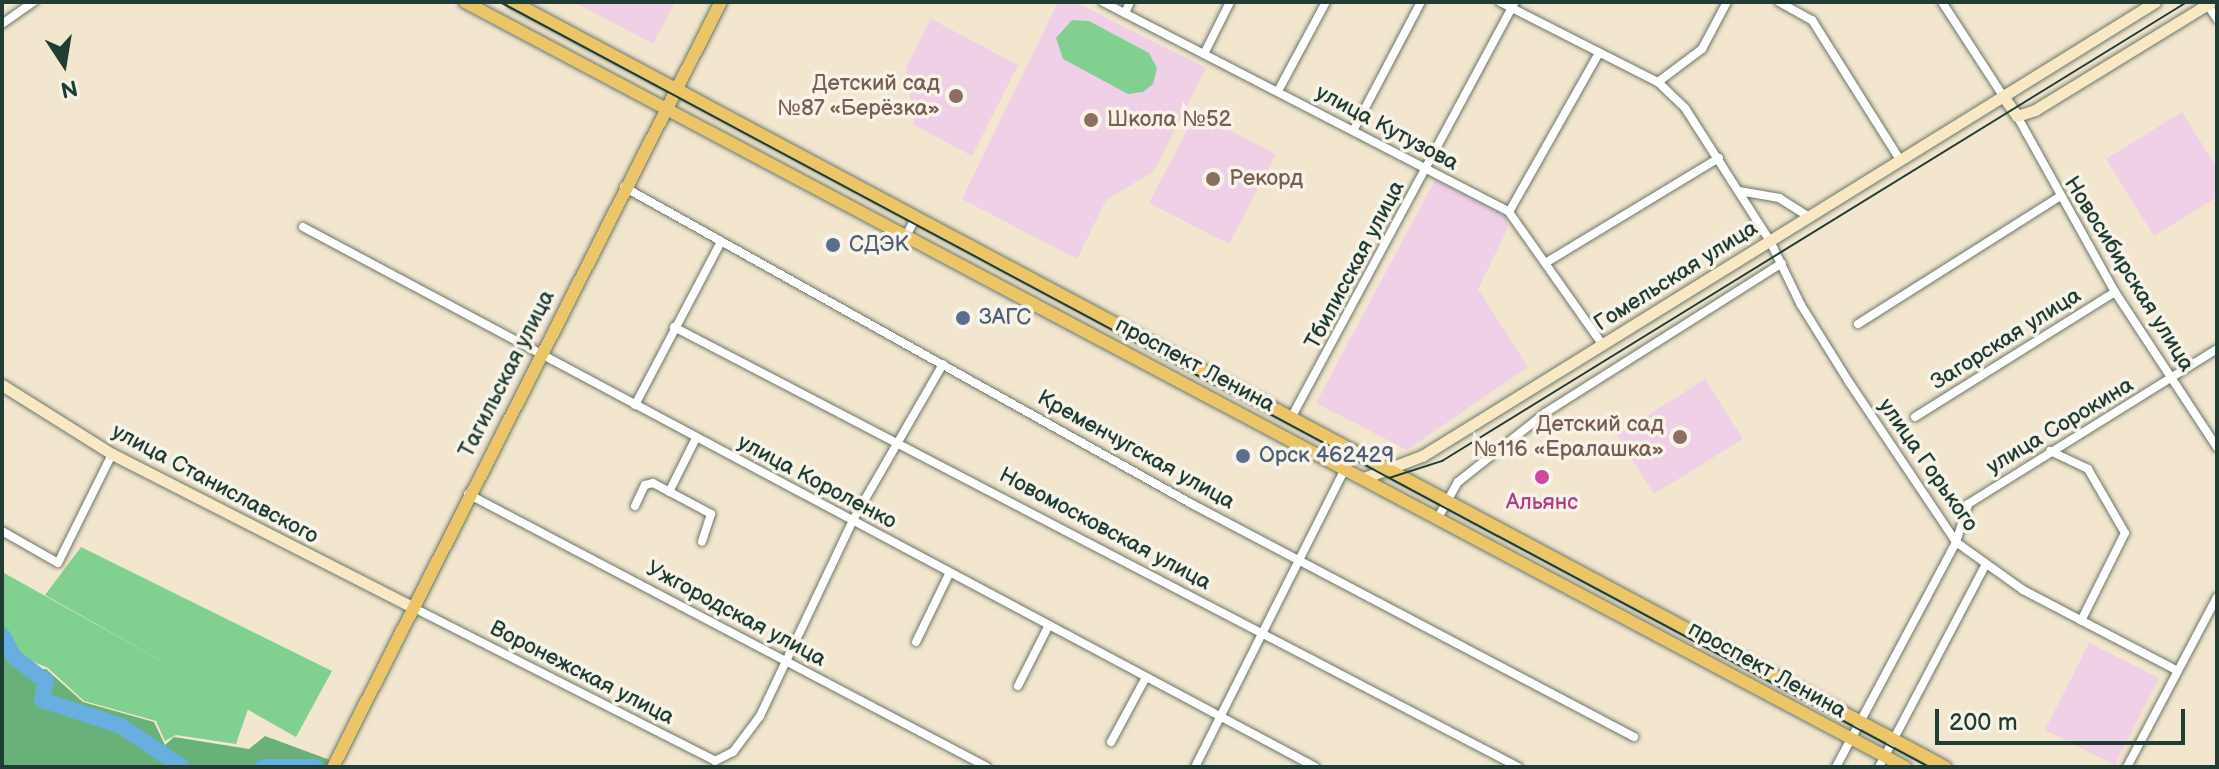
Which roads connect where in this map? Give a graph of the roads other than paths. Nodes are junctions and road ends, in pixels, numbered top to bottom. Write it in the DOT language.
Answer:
graph roads {
  1 [pos="34,2"];
  2 [pos="465,2"];
  3 [pos="513,2"];
  4 [pos="721,2"];
  5 [pos="1103,2"];
  6 [pos="1130,2"];
  7 [pos="1230,2"];
  8 [pos="1326,2"];
  9 [pos="1421,2"];
  10 [pos="1500,2"];
  11 [pos="1727,2"];
  12 [pos="1779,2"];
  13 [pos="1942,2"];
  14 [pos="2155,2"];
  15 [pos="2209,3"];
  16 [pos="1513,5"];
  17 [pos="1125,13"];
  18 [pos="2217,19"];
  19 [pos="2,24"];
  20 [pos="1599,53"];
  21 [pos="1204,54"];
  22 [pos="1658,82"];
  23 [pos="673,90"];
  24 [pos="1278,91"];
  25 [pos="2003,96"];
  26 [pos="667,109"];
  27 [pos="2017,116"];
  28 [pos="1354,129"];
  29 [pos="794,154"];
  30 [pos="1719,158"];
  31 [pos="1900,160"];
  32 [pos="1426,170"];
  33 [pos="785,172"];
  34 [pos="624,187"];
  35 [pos="1739,191"];
  36 [pos="2059,197"];
  37 [pos="1509,212"];
  38 [pos="1809,217"];
  39 [pos="915,219"];
  40 [pos="303,227"];
  41 [pos="906,236"];
  42 [pos="957,240"];
  43 [pos="1770,241"];
  44 [pos="721,242"];
  45 [pos="948,257"];
  46 [pos="1547,262"];
  47 [pos="1782,263"];
  48 [pos="2115,292"];
  49 [pos="1059,294"];
  50 [pos="1049,311"];
  51 [pos="1858,324"];
  52 [pos="674,327"];
  53 [pos="1602,344"];
  54 [pos="2217,349"];
  55 [pos="541,354"];
  56 [pos="943,364"];
  57 [pos="1212,374"];
  58 [pos="2173,379"];
  59 [pos="2,385"];
  60 [pos="1203,392"];
  61 [pos="635,405"];
  62 [pos="1292,416"];
  63 [pos="1915,417"];
  64 [pos="696,438"];
  65 [pos="899,441"];
  66 [pos="2217,447"];
  67 [pos="1354,451"];
  68 [pos="2050,451"];
  69 [pos="112,454"];
  70 [pos="1346,467"];
  71 [pos="1392,469"];
  72 [pos="1364,478"];
  73 [pos="669,492"];
  74 [pos="468,494"];
  75 [pos="1448,500"];
  76 [pos="635,506"];
  77 [pos="1439,516"];
  78 [pos="853,520"];
  79 [pos="2,531"];
  80 [pos="702,542"];
  81 [pos="1956,542"];
  82 [pos="1299,558"];
  83 [pos="1986,564"];
  84 [pos="949,574"];
  85 [pos="2217,597"];
  86 [pos="414,608"];
  87 [pos="2081,621"];
  88 [pos="1049,625"];
  89 [pos="1691,631"];
  90 [pos="1262,632"];
  91 [pos="916,642"];
  92 [pos="1683,646"];
  93 [pos="786,660"];
  94 [pos="2176,670"];
  95 [pos="1145,679"];
  96 [pos="1018,686"];
  97 [pos="1219,715"];
  98 [pos="1859,722"];
  99 [pos="1634,737"];
  100 [pos="1850,738"];
  101 [pos="1893,740"];
  102 [pos="1111,742"];
  103 [pos="1882,762"];
  104 [pos="333,767"];
  105 [pos="987,767"];
  106 [pos="1195,767"];
  107 [pos="1315,767"];
  108 [pos="1518,767"];
  109 [pos="1836,767"];
  110 [pos="1905,767"];
  111 [pos="1945,767"];
  112 [pos="2127,767"];
  1 -- 19 [label="street"];
  2 -- 26 [label="main road, проспект Ленина"];
  3 -- 23 [label="main road, проспект Ленина"];
  4 -- 23 [label="main road, Тагильская улица"];
  5 -- 17 [label="street, улица Кутузова"];
  6 -- 17 [label="street"];
  7 -- 21 [label="street"];
  8 -- 24 [label="street"];
  9 -- 28 [label="street"];
  10 -- 16 [label="street, улица Горького"];
  11 -- 22 [label="street"];
  12 -- 31 [label="street"];
  13 -- 25 [label="street"];
  14 -- 25 [label="street, Гомельская улица"];
  15 -- 18 [label="street"];
  15 -- 27 [label="street"];
  16 -- 20 [label="street, улица Горького"];
  16 -- 32 [label="street, Тбилисская улица"];
  17 -- 21 [label="street, улица Кутузова"];
  20 -- 22 [label="street, улица Горького"];
  20 -- 37 [label="street"];
  21 -- 24 [label="street, улица Кутузова"];
  22 -- 30 [label="street, улица Горького"];
  23 -- 26 [label="main road, Тагильская улица"];
  23 -- 29 [label="main road, проспект Ленина"];
  24 -- 28 [label="street, улица Кутузова"];
  25 -- 27 [label="street"];
  25 -- 31 [label="street, Гомельская улица"];
  26 -- 33 [label="main road, проспект Ленина"];
  26 -- 34 [label="main road, Тагильская улица"];
  27 -- 36 [label="street, Новосибирская улица"];
  28 -- 32 [label="street, улица Кутузова"];
  29 -- 33 [label="street"];
  29 -- 39 [label="main road, проспект Ленина"];
  30 -- 35 [label="street, улица Горького"];
  30 -- 46 [label="street"];
  31 -- 38 [label="street, Гомельская улица"];
  32 -- 37 [label="street, улица Кутузова"];
  32 -- 62 [label="street, Тбилисская улица"];
  33 -- 41 [label="main road, проспект Ленина"];
  34 -- 44 [label="street, Кременчугская улица"];
  34 -- 55 [label="main road, Тагильская улица"];
  35 -- 38 [label="street"];
  35 -- 43 [label="street, улица Горького"];
  36 -- 48 [label="street, Новосибирская улица"];
  36 -- 51 [label="street"];
  37 -- 46 [label="street, улица Кутузова"];
  38 -- 43 [label="street, Гомельская улица"];
  39 -- 41 [label="street"];
  39 -- 42 [label="main road, проспект Ленина"];
  40 -- 55 [label="street, улица Короленко"];
  41 -- 45 [label="main road, проспект Ленина"];
  42 -- 45 [label="street"];
  42 -- 49 [label="main road, проспект Ленина"];
  43 -- 47 [label="street, улица Горького"];
  43 -- 53 [label="street, Гомельская улица"];
  44 -- 52 [label="street"];
  44 -- 56 [label="street, Кременчугская улица"];
  45 -- 50 [label="main road, проспект Ленина"];
  46 -- 53 [label="street, улица Кутузова"];
  47 -- 75 [label="street, Гомельская улица"];
  47 -- 81 [label="street, улица Горького"];
  48 -- 58 [label="street, Новосибирская улица"];
  48 -- 63 [label="street, Загорская улица"];
  49 -- 50 [label="street"];
  49 -- 57 [label="main road, проспект Ленина"];
  50 -- 60 [label="main road, проспект Ленина"];
  52 -- 61 [label="street"];
  52 -- 65 [label="street, Новомосковская улица"];
  53 -- 71 [label="street, Гомельская улица"];
  54 -- 58 [label="street, улица Сорокина"];
  55 -- 61 [label="street, улица Короленко"];
  55 -- 74 [label="main road, Тагильская улица"];
  56 -- 65 [label="street"];
  56 -- 82 [label="street, Кременчугская улица"];
  57 -- 60 [label="street"];
  57 -- 62 [label="main road, проспект Ленина"];
  58 -- 66 [label="street, Новосибирская улица"];
  58 -- 68 [label="street, улица Сорокина"];
  59 -- 69 [label="street, улица Станиславского"];
  60 -- 70 [label="main road, проспект Ленина"];
  61 -- 64 [label="street, улица Короленко"];
  62 -- 67 [label="main road, проспект Ленина"];
  64 -- 73 [label="street"];
  64 -- 78 [label="street, улица Короленко"];
  65 -- 78 [label="street"];
  65 -- 90 [label="street, Новомосковская улица"];
  67 -- 70 [label="street"];
  67 -- 71 [label="main road, проспект Ленина"];
  68 -- 81 [label="street, улица Сорокина"];
  68 -- 87 [label="street"];
  69 -- 79 [label="street"];
  69 -- 86 [label="street, улица Станиславского"];
  70 -- 72 [label="main road, проспект Ленина"];
  70 -- 82 [label="street"];
  71 -- 72 [label="street, Гомельская улица"];
  71 -- 75 [label="main road, проспект Ленина"];
  72 -- 77 [label="main road, проспект Ленина"];
  73 -- 76 [label="street"];
  73 -- 80 [label="street"];
  74 -- 86 [label="main road, Тагильская улица"];
  74 -- 93 [label="street, Ужгородская улица"];
  75 -- 77 [label="street, Гомельская улица"];
  75 -- 89 [label="main road, проспект Ленина"];
  77 -- 92 [label="main road, проспект Ленина"];
  78 -- 84 [label="street, улица Короленко"];
  78 -- 93 [label="street"];
  81 -- 83 [label="street, улица Горького"];
  81 -- 98 [label="street, улица Сорокина"];
  82 -- 90 [label="street"];
  82 -- 99 [label="street, Кременчугская улица"];
  83 -- 87 [label="street, улица Горького"];
  83 -- 101 [label="street"];
  84 -- 88 [label="street, улица Короленко"];
  84 -- 91 [label="street"];
  85 -- 94 [label="street"];
  86 -- 93 [label="street, Воронежская улица"];
  86 -- 104 [label="main road, Тагильская улица"];
  87 -- 94 [label="street, улица Горького"];
  88 -- 95 [label="street, улица Короленко"];
  88 -- 96 [label="street"];
  89 -- 92 [label="street"];
  89 -- 98 [label="main road, проспект Ленина"];
  90 -- 97 [label="street"];
  90 -- 108 [label="street, Новомосковская улица"];
  92 -- 100 [label="main road, проспект Ленина"];
  93 -- 105 [label="street, Ужгородская улица"];
  94 -- 112 [label="street"];
  95 -- 97 [label="street, улица Короленко"];
  95 -- 102 [label="street"];
  97 -- 106 [label="street"];
  97 -- 107 [label="street, улица Короленко"];
  98 -- 100 [label="street, улица Сорокина"];
  98 -- 101 [label="main road, проспект Ленина"];
  100 -- 103 [label="main road, проспект Ленина"];
  100 -- 109 [label="street, улица Сорокина"];
  101 -- 103 [label="street"];
  101 -- 111 [label="main road, проспект Ленина"];
  103 -- 110 [label="main road, проспект Ленина"];
}
